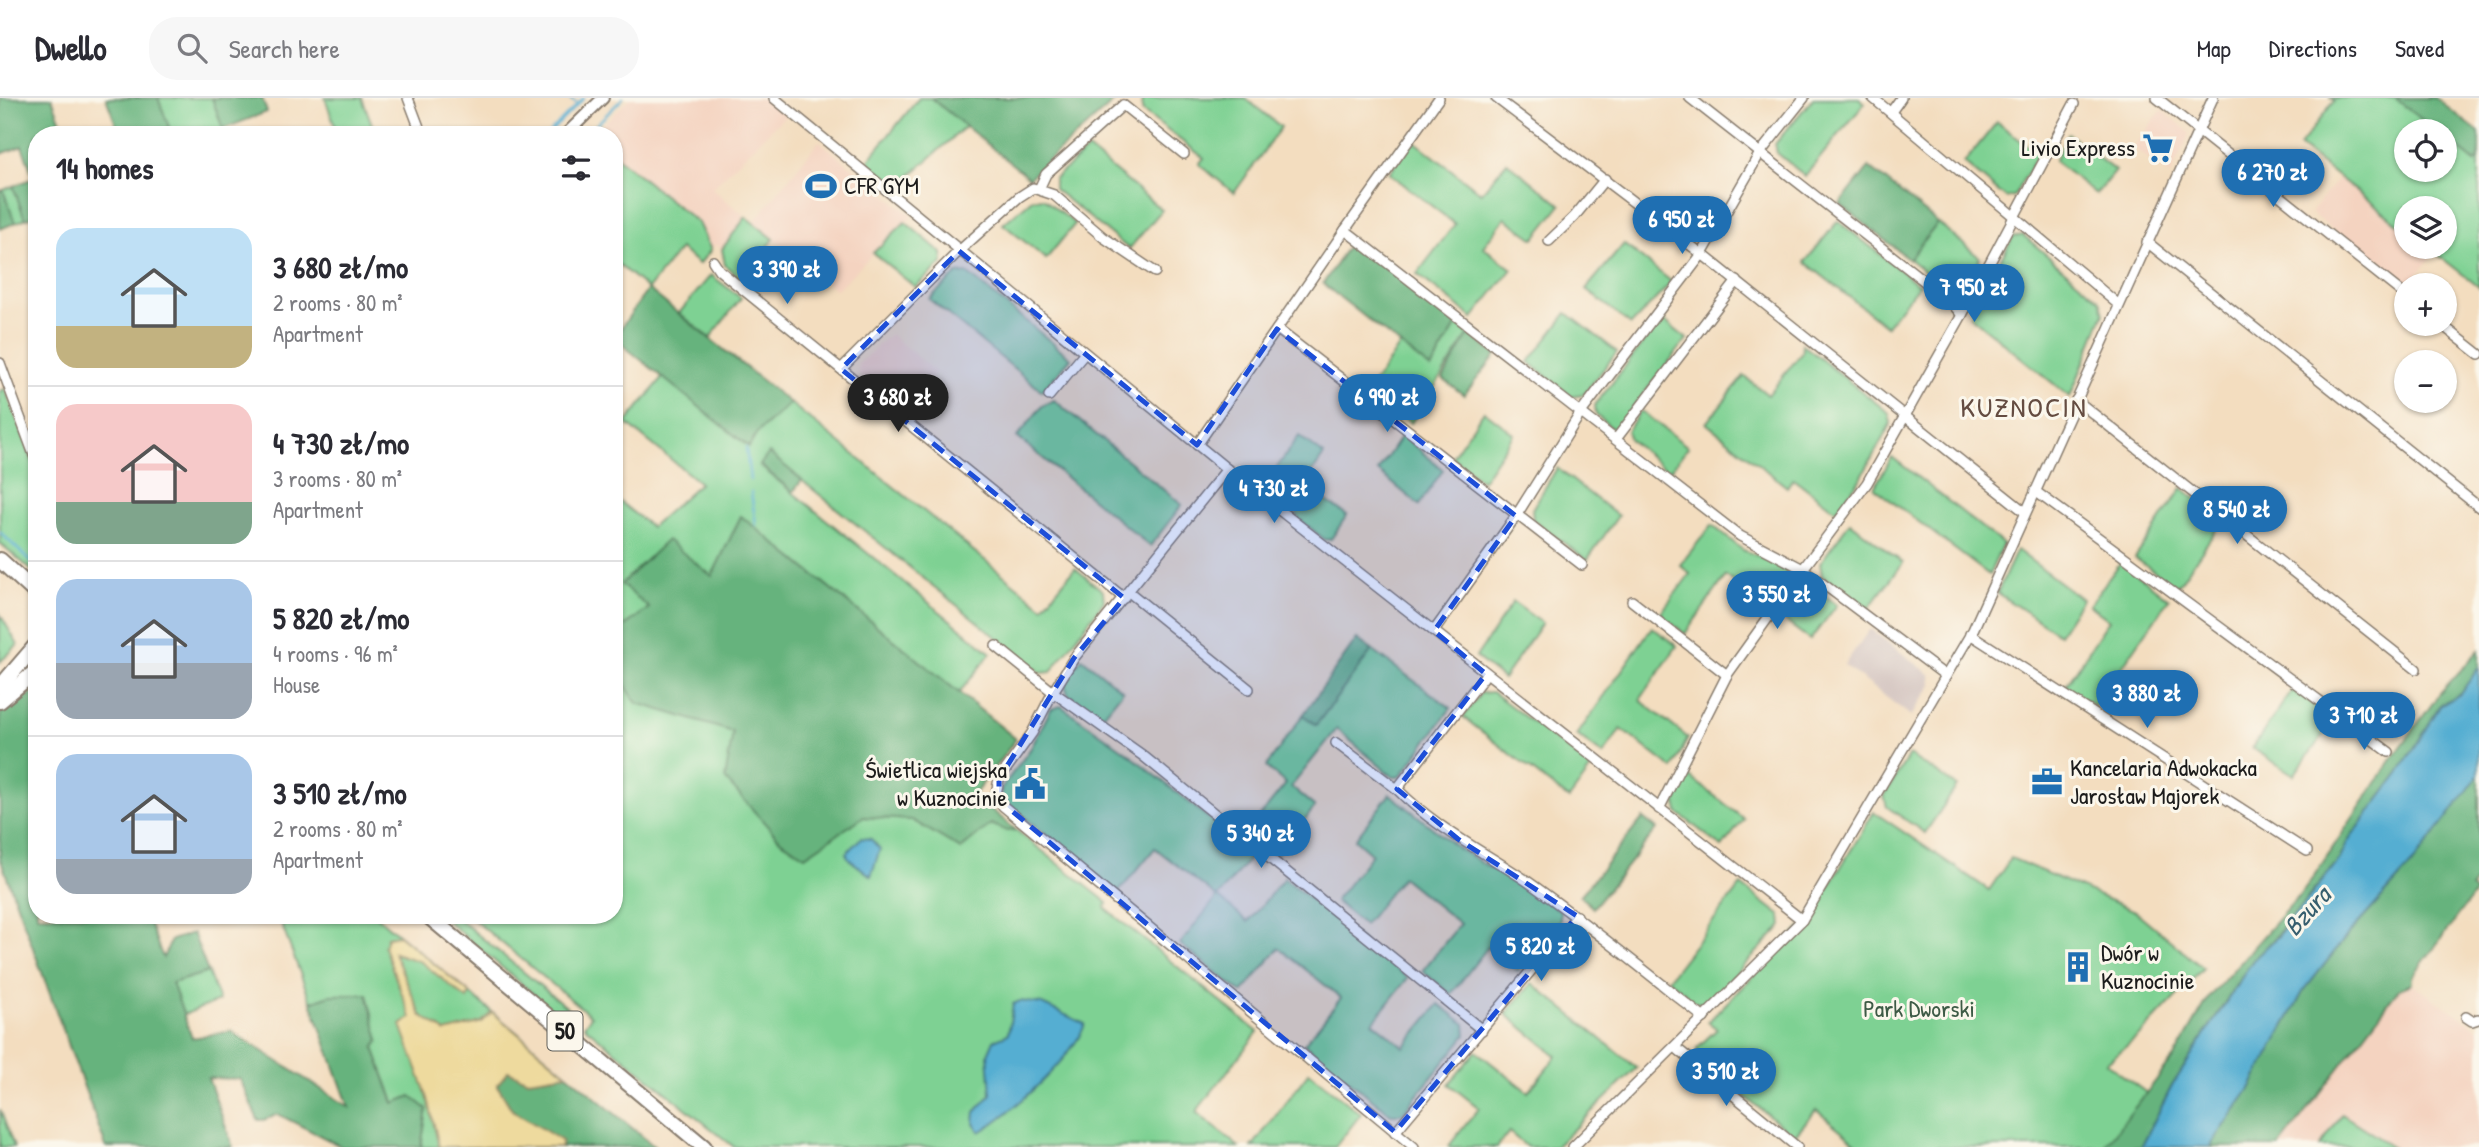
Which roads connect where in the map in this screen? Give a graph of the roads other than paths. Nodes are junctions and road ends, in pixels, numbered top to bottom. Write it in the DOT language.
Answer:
graph roads {
  1 [pos="408,98"];
  2 [pos="603,98"];
  3 [pos="774,98"];
  4 [pos="1439,98"];
  5 [pos="1496,98"];
  6 [pos="1690,98"];
  7 [pos="1804,98"];
  8 [pos="1873,98"];
  9 [pos="1901,98"];
  10 [pos="2157,98"];
  11 [pos="2213,98"];
  12 [pos="2074,104"];
  13 [pos="1891,112"];
  14 [pos="419,126"];
  15 [pos="574,126"];
  16 [pos="2198,130"];
  17 [pos="1760,153"];
  18 [pos="1184,154"];
  19 [pos="1605,179"];
  20 [pos="1039,189"];
  21 [pos="2013,216"];
  22 [pos="1345,230"];
  23 [pos="1549,241"];
  24 [pos="2147,242"];
  25 [pos="959,251"];
  26 [pos="1702,254"];
  27 [pos="713,261"];
  28 [pos="1155,272"];
  29 [pos="1737,281"];
  30 [pos="2394,286"];
  31 [pos="2119,305"];
  32 [pos="1962,315"];
  33 [pos="1277,329"];
  34 [pos="2456,336"];
  35 [pos="1085,353"];
  36 [pos="2479,354"];
  37 [pos="0,363"];
  38 [pos="841,369"];
  39 [pos="1049,396"];
  40 [pos="2076,400"];
  41 [pos="1580,414"];
  42 [pos="1905,417"];
  43 [pos="28,439"];
  44 [pos="1616,439"];
  45 [pos="1197,445"];
  46 [pos="1227,469"];
  47 [pos="2035,491"];
  48 [pos="2479,507"];
  49 [pos="2025,512"];
  50 [pos="1516,516"];
  51 [pos="0,551"];
  52 [pos="0,560"];
  53 [pos="1582,565"];
  54 [pos="1803,569"];
  55 [pos="28,574"];
  56 [pos="28,586"];
  57 [pos="1126,595"];
  58 [pos="1632,601"];
  59 [pos="1434,631"];
  60 [pos="1970,634"];
  61 [pos="996,646"];
  62 [pos="28,656"];
  63 [pos="28,662"];
  64 [pos="19,668"];
  65 [pos="2416,669"];
  66 [pos="1486,674"];
  67 [pos="1727,675"];
  68 [pos="1946,676"];
  69 [pos="28,678"];
  70 [pos="0,687"];
  71 [pos="1249,689"];
  72 [pos="1053,692"];
  73 [pos="0,701"];
  74 [pos="1336,743"];
  75 [pos="2389,752"];
  76 [pos="1397,789"];
  77 [pos="1659,809"];
  78 [pos="2307,851"];
  79 [pos="1577,916"];
  80 [pos="1802,920"];
  81 [pos="437,924"];
  82 [pos="2466,1017"];
  83 [pos="1704,1018"];
  84 [pos="2479,1018"];
  85 [pos="1482,1030"];
  86 [pos="1675,1046"];
  87 [pos="1395,1132"];
  88 [pos="704,1147"];
  89 [pos="1414,1147"];
  90 [pos="1573,1147"];
  91 [pos="1797,1147"];
  1 -- 14 [label="street"];
  2 -- 15 [label="street"];
  3 -- 25 [label="street"];
  4 -- 22 [label="street"];
  5 -- 19 [label="street"];
  6 -- 17 [label="street"];
  7 -- 17 [label="street"];
  8 -- 13 [label="street"];
  9 -- 13 [label="street"];
  10 -- 16 [label="street"];
  11 -- 16 [label="street"];
  12 -- 21 [label="street"];
  13 -- 21 [label="street"];
  16 -- 24 [label="street"];
  16 -- 30 [label="street"];
  17 -- 26 [label="street"];
  17 -- 32 [label="street"];
  18 -- 20 [label="street"];
  19 -- 23 [label="street"];
  19 -- 26 [label="street"];
  20 -- 25 [label="street"];
  20 -- 28 [label="street"];
  21 -- 31 [label="street"];
  21 -- 32 [label="street"];
  22 -- 33 [label="street"];
  22 -- 41 [label="street"];
  24 -- 31 [label="street"];
  24 -- 48 [label="street"];
  25 -- 35 [label="street"];
  25 -- 38 [label="street"];
  26 -- 29 [label="street"];
  26 -- 41 [label="street"];
  27 -- 38 [label="street"];
  29 -- 42 [label="street"];
  29 -- 44 [label="street"];
  31 -- 40 [label="street"];
  32 -- 42 [label="street"];
  33 -- 45 [label="street"];
  33 -- 50 [label="street"];
  34 -- 36 [label="street"];
  35 -- 39 [label="street"];
  35 -- 45 [label="street"];
  37 -- 43 [label="street"];
  38 -- 57 [label="street"];
  40 -- 47 [label="street"];
  40 -- 65 [label="street"];
  41 -- 44 [label="street"];
  41 -- 50 [label="street"];
  42 -- 49 [label="street"];
  42 -- 54 [label="street"];
  44 -- 54 [label="street"];
  45 -- 46 [label="street"];
  46 -- 57 [label="street"];
  46 -- 59 [label="street"];
  47 -- 49 [label="street"];
  47 -- 75 [label="street"];
  49 -- 60 [label="street"];
  50 -- 53 [label="street"];
  50 -- 59 [label="street"];
  51 -- 55 [label="main road"];
  52 -- 56 [label="main road"];
  54 -- 67 [label="street"];
  54 -- 68 [label="street"];
  57 -- 71 [label="street"];
  57 -- 72 [label="street"];
  58 -- 67 [label="street"];
  59 -- 66 [label="street"];
  60 -- 68 [label="street"];
  60 -- 78 [label="street"];
  61 -- 72 [label="street"];
  62 -- 64 [label="main road"];
  63 -- 64 [label="main road"];
  64 -- 70 [label="main road"];
  66 -- 76 [label="street"];
  66 -- 77 [label="street"];
  67 -- 77 [label="street"];
  68 -- 80 [label="street"];
  69 -- 73 [label="main road"];
  72 -- 85 [label="street"];
  72 -- 87 [label="street"];
  74 -- 76 [label="street"];
  76 -- 79 [label="street"];
  77 -- 80 [label="street"];
  79 -- 83 [label="street"];
  79 -- 85 [label="street"];
  80 -- 83 [label="street"];
  81 -- 88 [label="main road, 50"];
  82 -- 84 [label="street"];
  83 -- 86 [label="street"];
  85 -- 87 [label="street"];
  86 -- 90 [label="street"];
  86 -- 91 [label="street"];
  87 -- 89 [label="street"];
}
